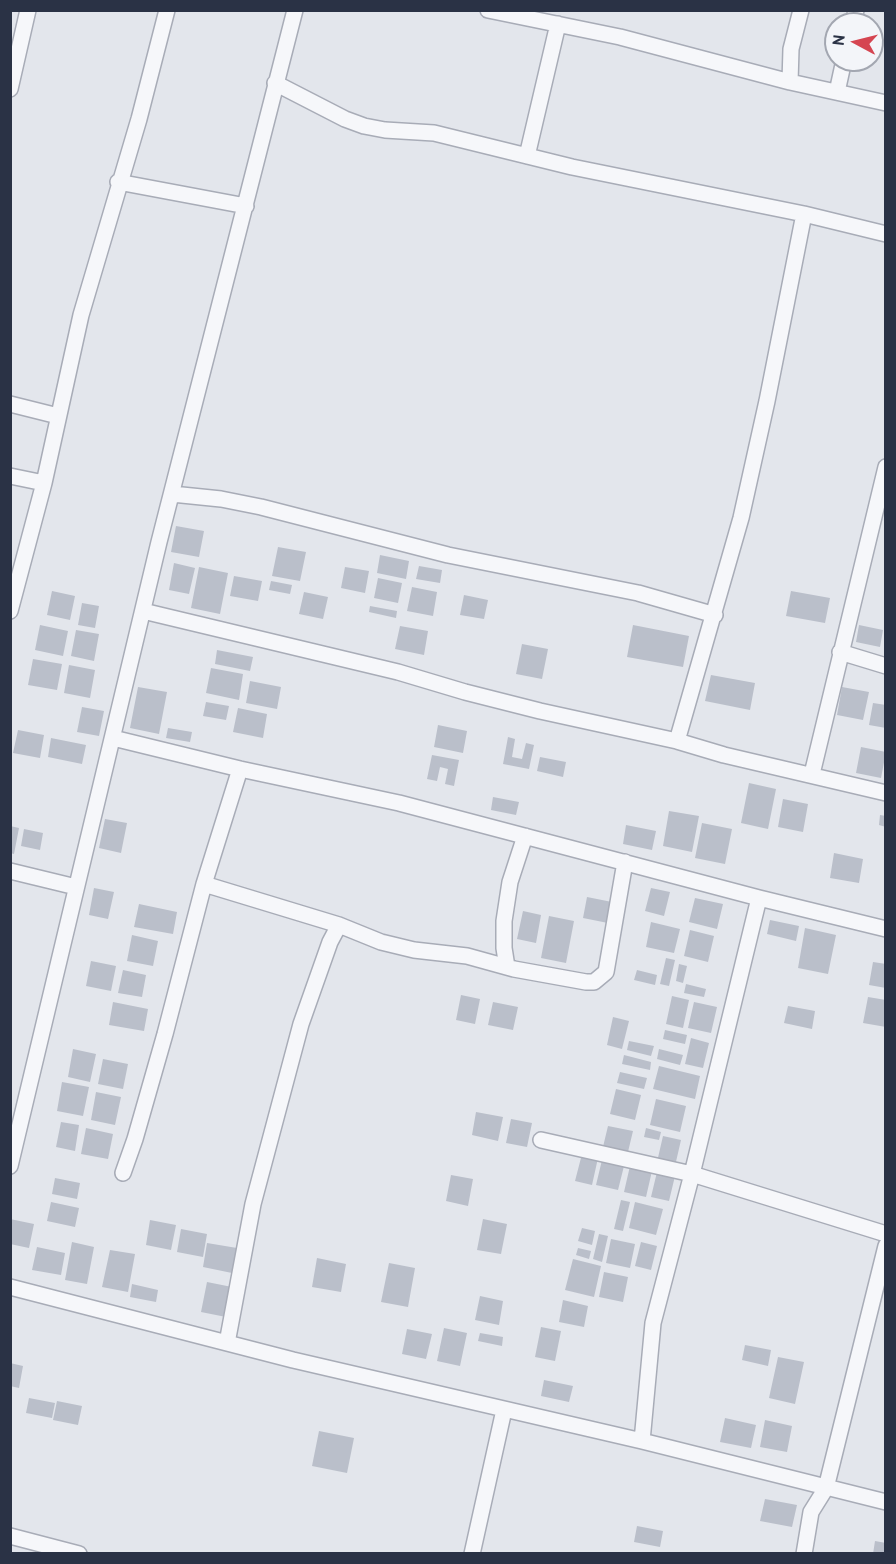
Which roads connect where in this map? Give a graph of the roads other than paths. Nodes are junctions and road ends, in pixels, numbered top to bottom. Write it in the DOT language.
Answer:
graph roads {
  1 [pos="28,10"];
  2 [pos="167,10"];
  3 [pos="295,10"];
  4 [pos="488,10"];
  5 [pos="801,10"];
  6 [pos="558,24"];
  7 [pos="841,72"];
  8 [pos="790,82"];
  9 [pos="275,83"];
  10 [pos="10,89"];
  11 [pos="837,92"];
  12 [pos="885,103"];
  13 [pos="527,156"];
  14 [pos="118,182"];
  15 [pos="246,206"];
  16 [pos="804,213"];
  17 [pos="885,234"];
  18 [pos="10,404"];
  19 [pos="58,416"];
  20 [pos="885,467"];
  21 [pos="10,476"];
  22 [pos="44,483"];
  23 [pos="172,494"];
  24 [pos="870,524"];
  25 [pos="885,529"];
  26 [pos="17,561"];
  27 [pos="10,611"];
  28 [pos="143,611"];
  29 [pos="715,615"];
  30 [pos="840,652"];
  31 [pos="885,666"];
  32 [pos="113,738"];
  33 [pos="677,741"];
  34 [pos="240,769"];
  35 [pos="812,774"];
  36 [pos="885,793"];
  37 [pos="525,836"];
  38 [pos="625,862"];
  39 [pos="10,871"];
  40 [pos="204,884"];
  41 [pos="76,887"];
  42 [pos="759,898"];
  43 [pos="339,925"];
  44 [pos="885,929"];
  45 [pos="507,967"];
  46 [pos="541,1140"];
  47 [pos="10,1166"];
  48 [pos="123,1173"];
  49 [pos="692,1174"];
  50 [pos="885,1234"];
  51 [pos="885,1246"];
  52 [pos="10,1287"];
  53 [pos="227,1343"];
  54 [pos="504,1410"];
  55 [pos="642,1441"];
  56 [pos="826,1488"];
  57 [pos="885,1502"];
  58 [pos="10,1536"];
  59 [pos="79,1554"];
  60 [pos="472,1554"];
  61 [pos="804,1554"];
  1 -- 10 [label="street"];
  2 -- 14 [label="street"];
  3 -- 9 [label="street"];
  4 -- 6 [label="street"];
  5 -- 8 [label="street"];
  6 -- 8 [label="street"];
  6 -- 13 [label="street"];
  7 -- 11 [label="street"];
  8 -- 11 [label="street"];
  9 -- 13 [label="street"];
  9 -- 15 [label="street"];
  11 -- 12 [label="street"];
  13 -- 16 [label="street"];
  14 -- 15 [label="street"];
  14 -- 19 [label="street"];
  15 -- 23 [label="street"];
  16 -- 17 [label="street"];
  16 -- 29 [label="street"];
  18 -- 19 [label="street"];
  19 -- 22 [label="street"];
  20 -- 24 [label="street"];
  21 -- 22 [label="street"];
  22 -- 26 [label="street"];
  23 -- 28 [label="street"];
  23 -- 29 [label="street"];
  24 -- 25 [label="street"];
  24 -- 30 [label="street"];
  26 -- 27 [label="street"];
  28 -- 32 [label="street"];
  28 -- 33 [label="street"];
  29 -- 33 [label="street"];
  30 -- 31 [label="street"];
  30 -- 35 [label="street"];
  32 -- 34 [label="street"];
  32 -- 41 [label="street"];
  33 -- 35 [label="street"];
  34 -- 37 [label="street"];
  34 -- 40 [label="street"];
  35 -- 36 [label="street"];
  37 -- 38 [label="street"];
  37 -- 45 [label="street"];
  38 -- 42 [label="street"];
  38 -- 45 [label="street"];
  39 -- 41 [label="street"];
  40 -- 43 [label="street"];
  40 -- 48 [label="street"];
  41 -- 47 [label="street"];
  42 -- 44 [label="street"];
  42 -- 49 [label="street"];
  43 -- 45 [label="street"];
  43 -- 53 [label="street"];
  46 -- 49 [label="street"];
  49 -- 50 [label="street"];
  49 -- 55 [label="street"];
  51 -- 56 [label="street"];
  52 -- 53 [label="street"];
  53 -- 54 [label="street"];
  54 -- 55 [label="street"];
  54 -- 60 [label="street"];
  55 -- 56 [label="street"];
  56 -- 57 [label="street"];
  56 -- 61 [label="street"];
  58 -- 59 [label="street"];
}
